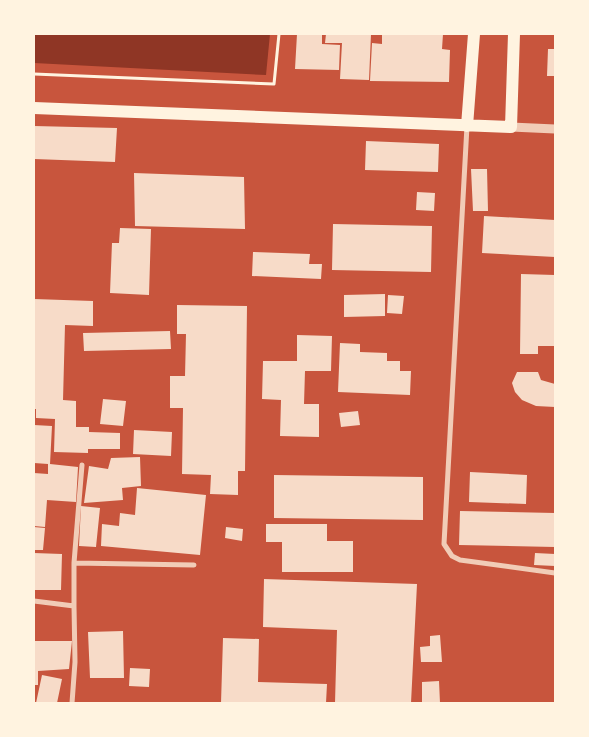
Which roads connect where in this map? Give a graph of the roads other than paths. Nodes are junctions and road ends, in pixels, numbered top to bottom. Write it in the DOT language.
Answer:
graph roads {
  1 [pos="474,34"];
  2 [pos="514,34"];
  3 [pos="34,108"];
  4 [pos="467,126"];
  5 [pos="511,128"];
  6 [pos="555,129"];
  7 [pos="82,464"];
  8 [pos="74,564"];
  9 [pos="194,565"];
  10 [pos="555,573"];
  11 [pos="34,601"];
  12 [pos="74,606"];
  13 [pos="72,703"];
  1 -- 4 [label="main road"];
  2 -- 5 [label="main road"];
  3 -- 4 [label="main road"];
  4 -- 5 [label="main road"];
  4 -- 10 [label="street"];
  5 -- 6 [label="street"];
  7 -- 8 [label="street"];
  8 -- 9 [label="street"];
  8 -- 12 [label="street"];
  11 -- 12 [label="street"];
  12 -- 13 [label="street"];
}
